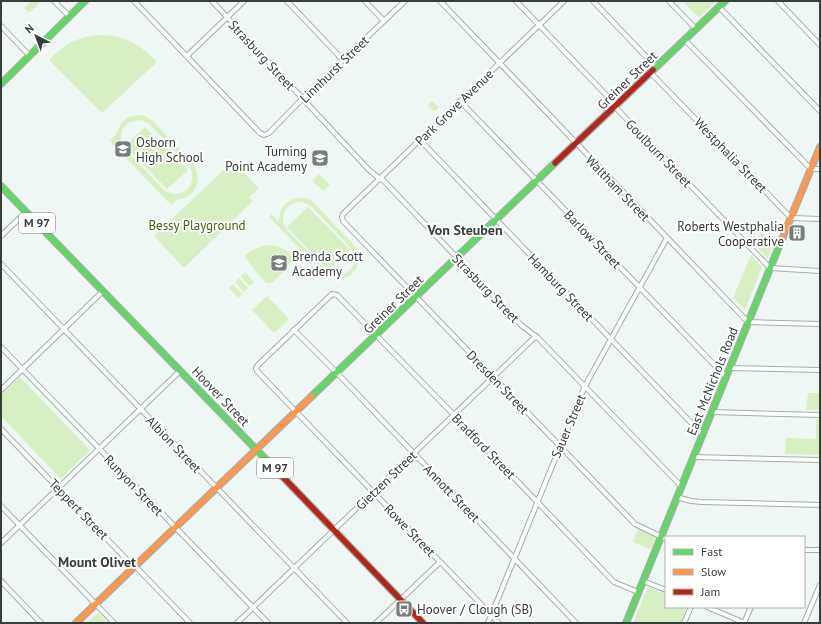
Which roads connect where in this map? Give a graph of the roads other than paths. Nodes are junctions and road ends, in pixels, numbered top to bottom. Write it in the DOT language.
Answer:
graph roads {
  1 [pos="54,1"];
  2 [pos="85,1"];
  3 [pos="134,1"];
  4 [pos="212,1"];
  5 [pos="244,1"];
  6 [pos="287,1"];
  7 [pos="365,1"];
  8 [pos="405,1"];
  9 [pos="440,1"];
  10 [pos="516,1"];
  11 [pos="564,1"];
  12 [pos="593,1"];
  13 [pos="669,1"];
  14 [pos="725,1"];
  15 [pos="778,1"];
  16 [pos="719,7"];
  17 [pos="70,17"];
  18 [pos="227,17"];
  19 [pos="384,21"];
  20 [pos="538,25"];
  21 [pos="1,26"];
  22 [pos="696,29"];
  23 [pos="685,40"];
  24 [pos="820,45"];
  25 [pos="30,56"];
  26 [pos="187,56"];
  27 [pos="343,60"];
  28 [pos="499,63"];
  29 [pos="656,67"];
  30 [pos="650,72"];
  31 [pos="1,84"];
  32 [pos="303,98"];
  33 [pos="460,101"];
  34 [pos="615,106"];
  35 [pos="820,112"];
  36 [pos="420,140"];
  37 [pos="576,144"];
  38 [pos="820,147"];
  39 [pos="811,170"];
  40 [pos="820,170"];
  41 [pos="380,179"];
  42 [pos="537,181"];
  43 [pos="1,186"];
  44 [pos="26,212"];
  45 [pos="343,214"];
  46 [pos="791,218"];
  47 [pos="820,219"];
  48 [pos="496,220"];
  49 [pos="1,236"];
  50 [pos="667,238"];
  51 [pos="456,258"];
  52 [pos="1,264"];
  53 [pos="770,268"];
  54 [pos="820,271"];
  55 [pos="640,288"];
  56 [pos="103,291"];
  57 [pos="416,297"];
  58 [pos="748,322"];
  59 [pos="820,324"];
  60 [pos="63,329"];
  61 [pos="294,330"];
  62 [pos="376,335"];
  63 [pos="536,336"];
  64 [pos="611,340"];
  65 [pos="1,347"];
  66 [pos="729,368"];
  67 [pos="22,369"];
  68 [pos="820,370"];
  69 [pos="180,371"];
  70 [pos="336,373"];
  71 [pos="493,377"];
  72 [pos="726,377"];
  73 [pos="585,386"];
  74 [pos="1,390"];
  75 [pos="140,409"];
  76 [pos="296,412"];
  77 [pos="711,412"];
  78 [pos="454,415"];
  79 [pos="820,415"];
  80 [pos="1,429"];
  81 [pos="702,434"];
  82 [pos="560,446"];
  83 [pos="99,449"];
  84 [pos="257,449"];
  85 [pos="414,454"];
  86 [pos="693,457"];
  87 [pos="820,460"];
  88 [pos="681,486"];
  89 [pos="58,488"];
  90 [pos="217,488"];
  91 [pos="373,492"];
  92 [pos="677,497"];
  93 [pos="537,502"];
  94 [pos="820,505"];
  95 [pos="1,506"];
  96 [pos="20,526"];
  97 [pos="176,528"];
  98 [pos="334,530"];
  99 [pos="664,538"];
  100 [pos="1,543"];
  101 [pos="805,550"];
  102 [pos="820,550"];
  103 [pos="514,558"];
  104 [pos="440,562"];
  105 [pos="135,567"];
  106 [pos="294,568"];
  107 [pos="1,581"];
  108 [pos="643,581"];
  109 [pos="820,585"];
  110 [pos="665,590"];
  111 [pos="638,592"];
  112 [pos="401,600"];
  113 [pos="96,604"];
  114 [pos="253,608"];
  115 [pos="691,608"];
  116 [pos="708,608"];
  117 [pos="751,608"];
  118 [pos="491,615"];
  119 [pos="41,623"];
  120 [pos="76,623"];
  121 [pos="114,623"];
  122 [pos="190,623"];
  123 [pos="237,623"];
  124 [pos="268,623"];
  125 [pos="347,623"];
  126 [pos="376,623"];
  127 [pos="423,623"];
  128 [pos="488,623"];
  129 [pos="499,623"];
  130 [pos="576,623"];
  131 [pos="626,623"];
  132 [pos="684,623"];
  133 [pos="745,623"];
  134 [pos="804,623"];
  1 -- 17 [label="street"];
  2 -- 17 [label="street"];
  3 -- 26 [label="street"];
  4 -- 18 [label="street, Strasburg Street"];
  5 -- 18 [label="street"];
  6 -- 27 [label="street"];
  7 -- 19 [label="street"];
  8 -- 19 [label="street, Linnhurst Street"];
  9 -- 28 [label="street, Waltham Street"];
  10 -- 20 [label="street, Goulburn Street"];
  11 -- 20 [label="street, Park Grove Avenue"];
  12 -- 29 [label="street"];
  13 -- 22 [label="street"];
  14 -- 16 [label="street, Greiner Street"];
  15 -- 24 [label="street"];
  16 -- 22 [label="street, Greiner Street"];
  16 -- 35 [label="street"];
  17 -- 25 [label="street"];
  18 -- 26 [label="street"];
  18 -- 32 [label="street, Strasburg Street"];
  19 -- 27 [label="street, Linnhurst Street"];
  20 -- 28 [label="street, Park Grove Avenue"];
  20 -- 34 [label="street, Goulburn Street"];
  21 -- 25 [label="street"];
  22 -- 23 [label="street, Greiner Street"];
  23 -- 29 [label="street, Greiner Street"];
  23 -- 39 [label="street"];
  25 -- 31 [label="street"];
  26 -- 32 [label="street, Linnhurst Street"];
  27 -- 32 [label="street, Linnhurst Street"];
  28 -- 33 [label="street, Park Grove Avenue"];
  28 -- 37 [label="street, Waltham Street"];
  29 -- 30 [label="street, Greiner Street"];
  30 -- 34 [label="street, Greiner Street"];
  30 -- 46 [label="street, Westphalia Street"];
  32 -- 41 [label="street, Strasburg Street"];
  33 -- 36 [label="street, Park Grove Avenue"];
  33 -- 42 [label="street, Barlow Street"];
  34 -- 37 [label="street, Greiner Street"];
  34 -- 53 [label="street, Goulburn Street"];
  36 -- 41 [label="street, Park Grove Avenue"];
  36 -- 48 [label="street, Hamburg Street"];
  37 -- 42 [label="street, Greiner Street"];
  37 -- 50 [label="street, Waltham Street"];
  38 -- 39 [label="street, East McNichols Road"];
  39 -- 40 [label="street"];
  39 -- 46 [label="street, East McNichols Road"];
  41 -- 45 [label="street, Park Grove Avenue"];
  41 -- 51 [label="street, Strasburg Street"];
  42 -- 48 [label="street, Greiner Street"];
  42 -- 55 [label="street, Barlow Street"];
  43 -- 44 [label="street, Hoover Street / M 97"];
  44 -- 49 [label="street"];
  44 -- 56 [label="street, Hoover Street / M 97"];
  45 -- 57 [label="street, Dresden Street"];
  46 -- 47 [label="street"];
  46 -- 53 [label="street, East McNichols Road"];
  48 -- 51 [label="street, Greiner Street"];
  48 -- 64 [label="street, Hamburg Street"];
  50 -- 55 [label="street, Sauer Street"];
  50 -- 58 [label="street, Waltham Street"];
  51 -- 57 [label="street, Greiner Street"];
  51 -- 63 [label="street, Strasburg Street"];
  52 -- 60 [label="street, Albion Street"];
  53 -- 54 [label="street"];
  53 -- 58 [label="street, East McNichols Road"];
  55 -- 64 [label="street, Sauer Street"];
  55 -- 72 [label="street, Barlow Street"];
  56 -- 60 [label="street"];
  56 -- 69 [label="street, Hoover Street / M 97"];
  57 -- 62 [label="street, Greiner Street"];
  57 -- 71 [label="street, Dresden Street"];
  58 -- 59 [label="street"];
  58 -- 66 [label="street, East McNichols Road"];
  60 -- 67 [label="street"];
  60 -- 75 [label="street, Albion Street"];
  61 -- 62 [label="street, Bradford Street"];
  61 -- 70 [label="street, Annott Street"];
  61 -- 76 [label="street, Rowe Street"];
  62 -- 70 [label="street, Greiner Street"];
  62 -- 78 [label="street, Bradford Street"];
  63 -- 71 [label="street, Gietzen Street"];
  63 -- 73 [label="street, Strasburg Street"];
  64 -- 73 [label="street, Sauer Street"];
  64 -- 81 [label="street, Hamburg Street"];
  65 -- 67 [label="street, Runyon Street"];
  66 -- 68 [label="street"];
  66 -- 72 [label="street, East McNichols Road"];
  67 -- 74 [label="street"];
  67 -- 83 [label="street, Runyon Street"];
  69 -- 75 [label="street"];
  69 -- 84 [label="street, Hoover Street / M 97"];
  70 -- 76 [label="street, Greiner Street"];
  70 -- 85 [label="street, Annott Street"];
  71 -- 78 [label="street, Gietzen Street"];
  71 -- 82 [label="street, Dresden Street"];
  72 -- 77 [label="street, East McNichols Road"];
  73 -- 82 [label="street, Sauer Street"];
  73 -- 88 [label="street, Strasburg Street"];
  75 -- 83 [label="street"];
  75 -- 90 [label="street, Albion Street"];
  76 -- 84 [label="street, Greiner Street"];
  76 -- 91 [label="street, Rowe Street"];
  77 -- 79 [label="street"];
  77 -- 81 [label="street, East McNichols Road"];
  78 -- 85 [label="street, Gietzen Street"];
  78 -- 93 [label="street, Bradford Street"];
  80 -- 89 [label="street, Teppert Street"];
  81 -- 86 [label="street, East McNichols Road"];
  82 -- 93 [label="street, Sauer Street"];
  82 -- 99 [label="street, Dresden Street"];
  83 -- 89 [label="street"];
  83 -- 97 [label="street, Runyon Street"];
  84 -- 90 [label="street, Greiner Street"];
  84 -- 98 [label="street, Hoover Street / M 97"];
  85 -- 91 [label="street, Gietzen Street"];
  85 -- 103 [label="street, Annott Street"];
  86 -- 87 [label="street"];
  86 -- 88 [label="street, East McNichols Road"];
  88 -- 92 [label="street, East McNichols Road"];
  89 -- 96 [label="street"];
  89 -- 105 [label="street, Teppert Street"];
  90 -- 97 [label="street, Greiner Street"];
  90 -- 106 [label="street, Albion Street"];
  91 -- 98 [label="street, Gietzen Street"];
  91 -- 104 [label="street, Rowe Street"];
  92 -- 94 [label="street"];
  92 -- 99 [label="street, East McNichols Road"];
  93 -- 103 [label="street, Sauer Street"];
  93 -- 111 [label="street, Bradford Street"];
  95 -- 96 [label="street"];
  96 -- 100 [label="street"];
  96 -- 113 [label="street"];
  97 -- 105 [label="street, Greiner Street"];
  97 -- 114 [label="street, Runyon Street"];
  98 -- 106 [label="street, Gietzen Street"];
  98 -- 112 [label="street, Hoover Street / M 97"];
  99 -- 108 [label="street, East McNichols Road"];
  101 -- 102 [label="street"];
  103 -- 118 [label="street, Sauer Street"];
  103 -- 130 [label="street, Annott Street"];
  104 -- 112 [label="street"];
  104 -- 118 [label="street, Rowe Street"];
  105 -- 113 [label="street, Greiner Street"];
  105 -- 122 [label="street, Teppert Street"];
  106 -- 114 [label="street, Gietzen Street"];
  106 -- 125 [label="street, Albion Street"];
  107 -- 119 [label="street"];
  108 -- 110 [label="street"];
  108 -- 111 [label="street, East McNichols Road"];
  109 -- 134 [label="street"];
  111 -- 131 [label="street, East McNichols Road"];
  112 -- 126 [label="street"];
  112 -- 127 [label="street, Hoover Street / M 97"];
  113 -- 120 [label="street, Greiner Street"];
  113 -- 121 [label="street"];
  114 -- 123 [label="street, Gietzen Street"];
  114 -- 124 [label="street, Runyon Street"];
  115 -- 132 [label="street"];
  116 -- 133 [label="street"];
  117 -- 133 [label="street"];
  118 -- 128 [label="street, Sauer Street"];
  118 -- 129 [label="street, Rowe Street"];
}
